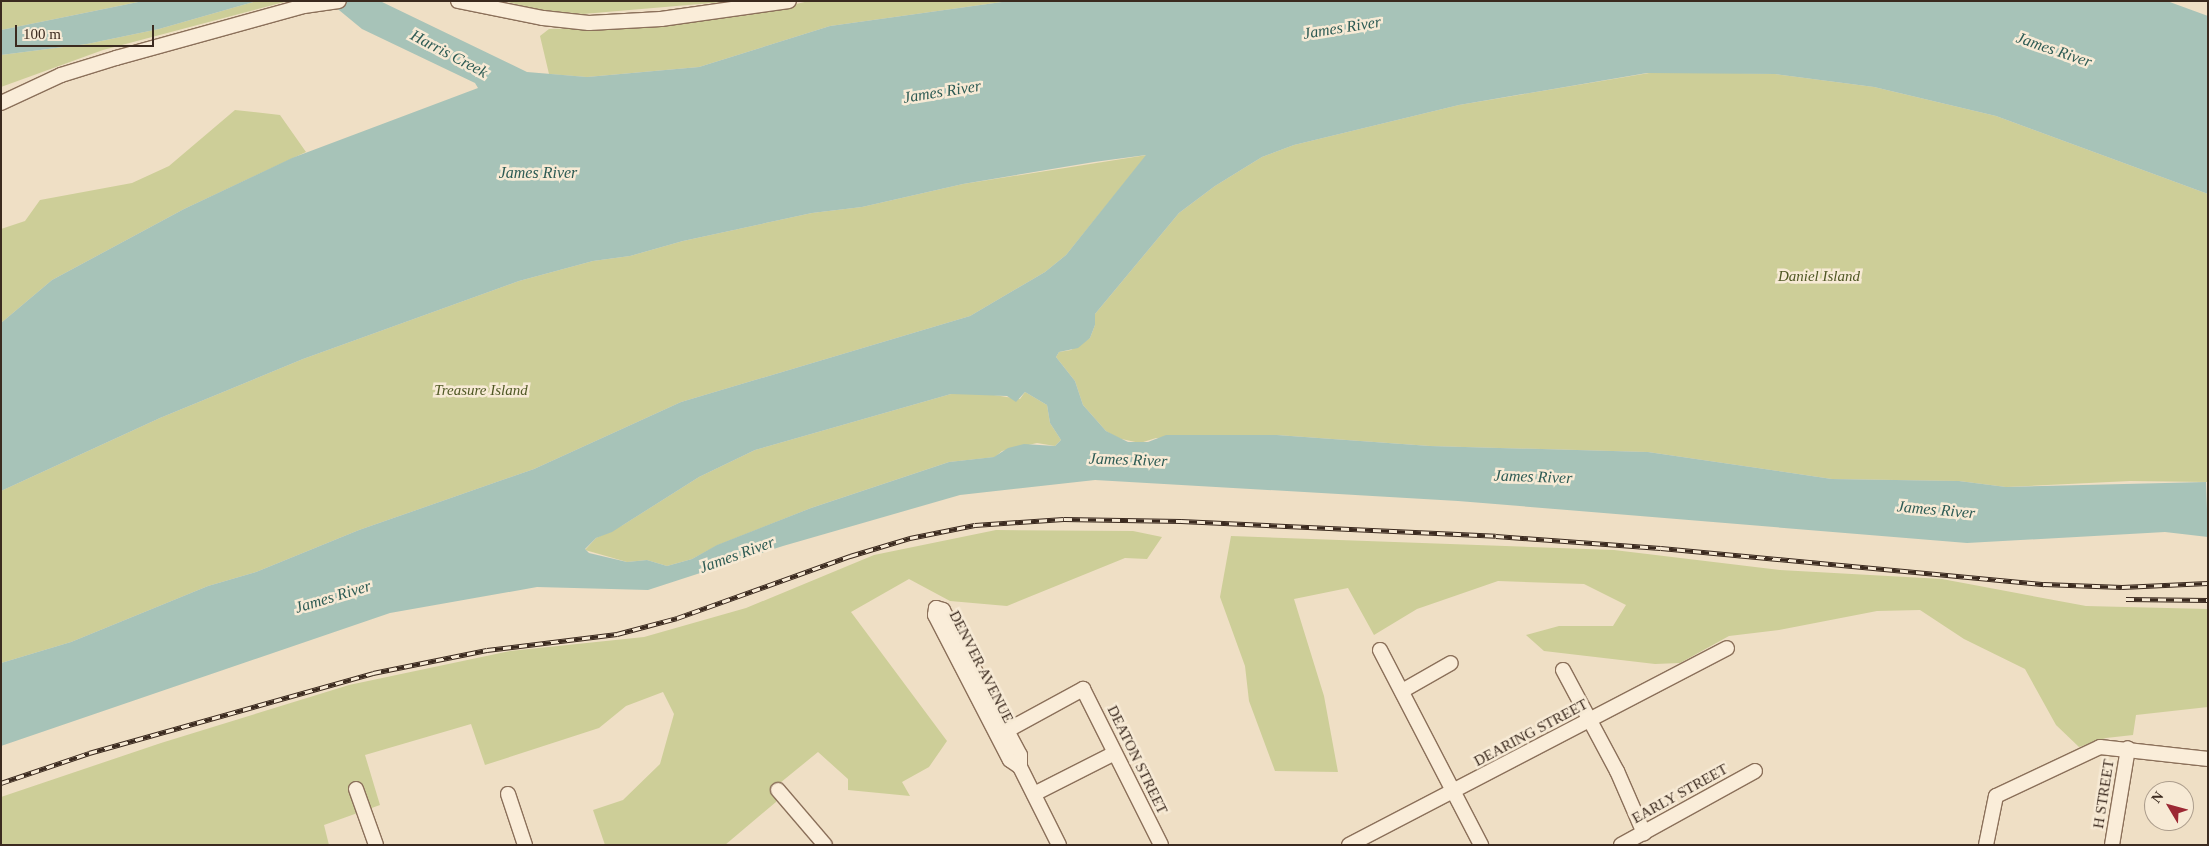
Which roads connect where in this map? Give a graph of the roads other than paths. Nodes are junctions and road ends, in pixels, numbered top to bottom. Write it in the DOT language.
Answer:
graph roads {
  1 [pos="339,1"];
  2 [pos="458,1"];
  3 [pos="789,1"];
  4 [pos="1,104"];
  5 [pos="1727,648"];
  6 [pos="1380,650"];
  7 [pos="1451,662"];
  8 [pos="1563,670"];
  9 [pos="1402,691"];
  10 [pos="1590,721"];
  11 [pos="1006,731"];
  12 [pos="2128,748"];
  13 [pos="1113,754"];
  14 [pos="2208,759"];
  15 [pos="1020,767"];
  16 [pos="1755,771"];
  17 [pos="356,789"];
  18 [pos="778,790"];
  19 [pos="1454,791"];
  20 [pos="508,794"];
  21 [pos="1034,794"];
  22 [pos="1644,832"];
  23 [pos="376,845"];
  24 [pos="525,845"];
  25 [pos="825,845"];
  26 [pos="1059,845"];
  27 [pos="1160,845"];
  28 [pos="1349,845"];
  29 [pos="1481,845"];
  30 [pos="1621,845"];
  31 [pos="1986,845"];
  32 [pos="2112,845"];
  1 -- 4 [label="street"];
  2 -- 3 [label="street"];
  5 -- 10 [label="street, DEARING STREET"];
  6 -- 9 [label="street"];
  7 -- 9 [label="street"];
  8 -- 10 [label="street"];
  9 -- 19 [label="street"];
  10 -- 19 [label="street, DEARING STREET"];
  10 -- 22 [label="street"];
  11 -- 13 [label="street, DEATON STREET"];
  11 -- 15 [label="street, DENVER AVENUE"];
  11 -- 15 [label="street, DENVER AVENUE"];
  12 -- 14 [label="street"];
  12 -- 31 [label="street"];
  12 -- 32 [label="street, H STREET"];
  13 -- 21 [label="street"];
  13 -- 27 [label="street, DEATON STREET"];
  15 -- 21 [label="street, DENVER AVENUE"];
  16 -- 22 [label="street, EARLY STREET"];
  17 -- 23 [label="street"];
  18 -- 25 [label="street"];
  19 -- 28 [label="street, DEARING STREET"];
  19 -- 29 [label="street"];
  20 -- 24 [label="street"];
  21 -- 26 [label="street, DENVER AVENUE"];
  22 -- 30 [label="street, EARLY STREET"];
}
